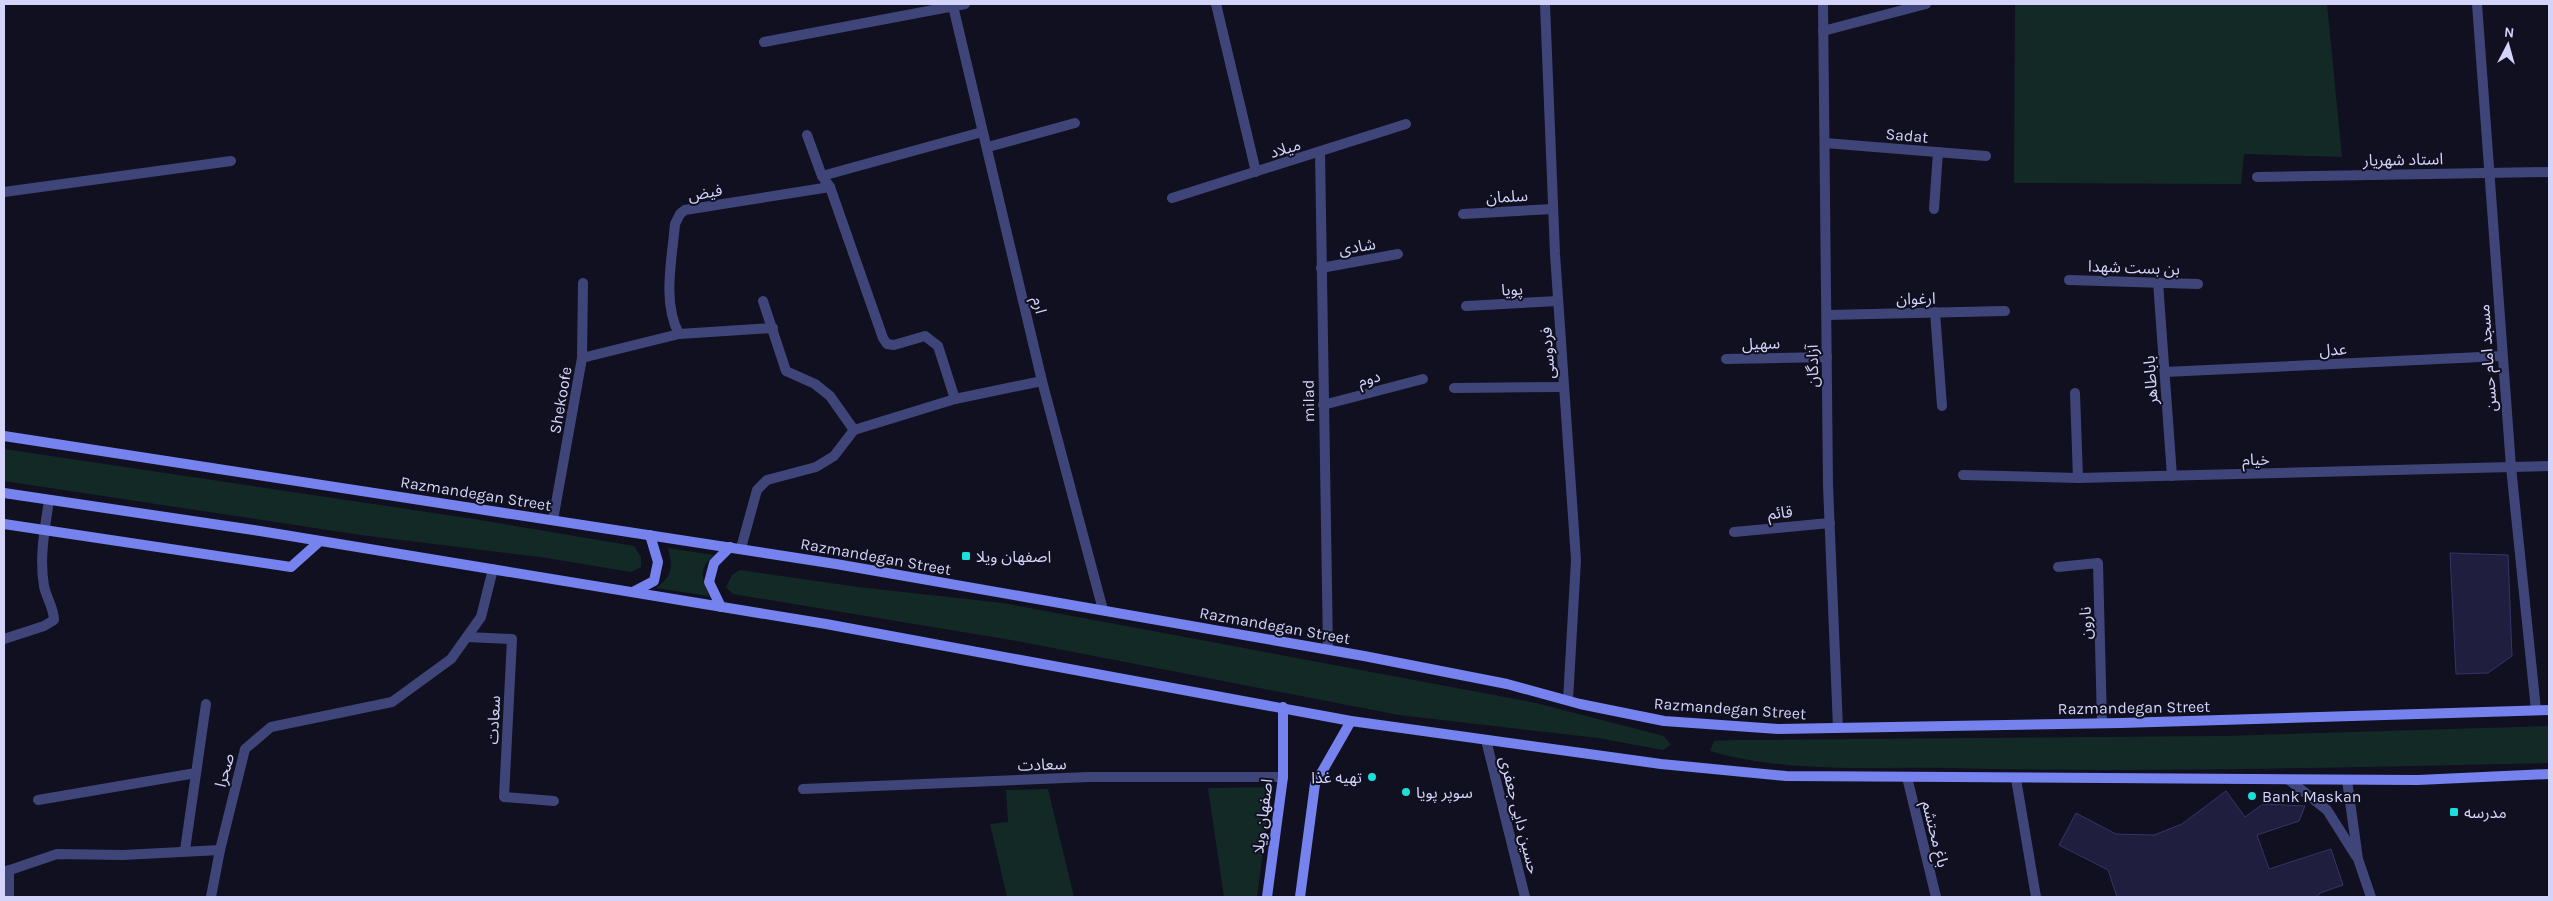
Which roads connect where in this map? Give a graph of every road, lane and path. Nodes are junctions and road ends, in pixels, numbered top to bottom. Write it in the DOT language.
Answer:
graph roads {
  1 [pos="965,4"];
  2 [pos="1216,4"];
  3 [pos="1545,4"];
  4 [pos="1823,4"];
  5 [pos="1926,4"];
  6 [pos="2477,4"];
  7 [pos="953,6"];
  8 [pos="1823,31"];
  9 [pos="764,42"];
  10 [pos="1075,123"];
  11 [pos="1406,124"];
  12 [pos="982,132"];
  13 [pos="807,136"];
  14 [pos="1824,143"];
  15 [pos="988,147"];
  16 [pos="1320,152"];
  17 [pos="1938,152"];
  18 [pos="1986,156"];
  19 [pos="231,161"];
  20 [pos="1256,172"];
  21 [pos="2549,172"];
  22 [pos="2488,173"];
  23 [pos="822,176"];
  24 [pos="2257,177"];
  25 [pos="830,187"];
  26 [pos="4,192"];
  27 [pos="1172,198"];
  28 [pos="1554,209"];
  29 [pos="1934,209"];
  30 [pos="1463,214"];
  31 [pos="1398,254"];
  32 [pos="1321,268"];
  33 [pos="2069,280"];
  34 [pos="2158,282"];
  35 [pos="583,283"];
  36 [pos="2198,284"];
  37 [pos="763,301"];
  38 [pos="1558,301"];
  39 [pos="1466,306"];
  40 [pos="2006,310"];
  41 [pos="1935,312"];
  42 [pos="1827,315"];
  43 [pos="773,328"];
  44 [pos="679,334"];
  45 [pos="1827,356"];
  46 [pos="2502,356"];
  47 [pos="582,358"];
  48 [pos="1726,360"];
  49 [pos="2164,372"];
  50 [pos="1423,379"];
  51 [pos="1042,381"];
  52 [pos="1564,387"];
  53 [pos="1454,388"];
  54 [pos="2075,393"];
  55 [pos="955,399"];
  56 [pos="1323,405"];
  57 [pos="1942,406"];
  58 [pos="854,430"];
  59 [pos="4,436"];
  60 [pos="2549,466"];
  61 [pos="2511,467"];
  62 [pos="1963,475"];
  63 [pos="2172,476"];
  64 [pos="2078,478"];
  65 [pos="4,493"];
  66 [pos="49,500"];
  67 [pos="553,520"];
  68 [pos="1830,523"];
  69 [pos="4,524"];
  70 [pos="44,530"];
  71 [pos="1734,532"];
  72 [pos="650,535"];
  73 [pos="320,541"];
  74 [pos="735,547"];
  75 [pos="2058,567"];
  76 [pos="493,569"];
  77 [pos="633,592"];
  78 [pos="721,607"];
  79 [pos="1103,610"];
  80 [pos="467,637"];
  81 [pos="4,639"];
  82 [pos="1328,649"];
  83 [pos="1568,700"];
  84 [pos="206,704"];
  85 [pos="1283,708"];
  86 [pos="2536,710"];
  87 [pos="2549,710"];
  88 [pos="1351,721"];
  89 [pos="2102,723"];
  90 [pos="1838,728"];
  91 [pos="1486,740"];
  92 [pos="196,773"];
  93 [pos="2549,774"];
  94 [pos="1283,776"];
  95 [pos="1907,777"];
  96 [pos="2016,778"];
  97 [pos="2288,780"];
  98 [pos="2347,780"];
  99 [pos="804,790"];
  100 [pos="38,800"];
  101 [pos="554,801"];
  102 [pos="184,850"];
  103 [pos="220,850"];
  104 [pos="2358,859"];
  105 [pos="6,871"];
  106 [pos="9,897"];
  107 [pos="210,897"];
  108 [pos="1267,897"];
  109 [pos="1300,897"];
  110 [pos="1525,897"];
  111 [pos="1936,897"];
  112 [pos="2036,897"];
  113 [pos="2370,897"];
  1 -- 7 [label="street"];
  2 -- 20 [label="street"];
  3 -- 28 [label="street, فردوسی"];
  4 -- 8 [label="street, آزادگان"];
  5 -- 8 [label="street"];
  6 -- 22 [label="street, مسجد امام حسن"];
  7 -- 9 [label="street"];
  7 -- 12 [label="street, ارم"];
  8 -- 14 [label="street, آزادگان"];
  10 -- 15 [label="street"];
  11 -- 16 [label="street, میلاد"];
  12 -- 15 [label="street, ارم"];
  12 -- 23 [label="street"];
  13 -- 23 [label="street"];
  14 -- 17 [label="street, Sadat"];
  14 -- 42 [label="street, آزادگان"];
  15 -- 51 [label="street, ارم"];
  16 -- 20 [label="street, میلاد"];
  16 -- 32 [label="street, milad"];
  17 -- 18 [label="street, Sadat"];
  17 -- 29 [label="street"];
  19 -- 26 [label="street"];
  20 -- 27 [label="street, میلاد"];
  21 -- 22 [label="street, استاد شهریار"];
  22 -- 24 [label="street, استاد شهریار"];
  22 -- 46 [label="street, مسجد امام حسن"];
  23 -- 25 [label="street"];
  25 -- 44 [label="street, فیض"];
  25 -- 55 [label="street"];
  28 -- 30 [label="street, سلمان"];
  28 -- 38 [label="street, فردوسی"];
  31 -- 32 [label="street, شادی"];
  32 -- 56 [label="street, milad"];
  33 -- 34 [label="street, بن بست شهدا"];
  34 -- 36 [label="street, بن بست شهدا"];
  34 -- 49 [label="street, باباطاهر"];
  35 -- 47 [label="street, Shekoofe"];
  37 -- 43 [label="street"];
  38 -- 39 [label="street, پویا"];
  38 -- 52 [label="street, فردوسی"];
  40 -- 41 [label="street, ارغوان"];
  41 -- 42 [label="street, ارغوان"];
  41 -- 57 [label="street"];
  42 -- 45 [label="street, آزادگان"];
  43 -- 44 [label="street"];
  43 -- 58 [label="street"];
  44 -- 47 [label="street"];
  45 -- 48 [label="street, سهیل"];
  45 -- 68 [label="street, آزادگان"];
  46 -- 49 [label="street, عدل"];
  46 -- 61 [label="street, مسجد امام حسن"];
  47 -- 67 [label="street, Shekoofe"];
  49 -- 63 [label="street, باباطاهر"];
  50 -- 56 [label="street, دوم"];
  51 -- 55 [label="street"];
  51 -- 79 [label="street, ارم"];
  52 -- 53 [label="street"];
  52 -- 83 [label="street, فردوسی"];
  54 -- 64 [label="street"];
  55 -- 58 [label="street"];
  56 -- 82 [label="street, milad"];
  58 -- 74 [label="street"];
  59 -- 67 [label="main road, Razmandegan Street"];
  60 -- 61 [label="street, خیام"];
  61 -- 63 [label="street, خیام"];
  61 -- 86 [label="street, مسجد امام حسن"];
  62 -- 64 [label="street, خیام"];
  63 -- 64 [label="street, خیام"];
  65 -- 66 [label="main road"];
  66 -- 70 [label="street"];
  66 -- 73 [label="main road"];
  67 -- 72 [label="main road, Razmandegan Street"];
  68 -- 71 [label="street, قائم"];
  68 -- 90 [label="street, آزادگان"];
  69 -- 70 [label="main road"];
  70 -- 73 [label="main road"];
  70 -- 81 [label="street"];
  72 -- 74 [label="main road, Razmandegan Street"];
  72 -- 77 [label="main road"];
  73 -- 76 [label="main road"];
  74 -- 78 [label="main road"];
  74 -- 79 [label="main road, Razmandegan Street"];
  75 -- 89 [label="street, نارون"];
  76 -- 77 [label="main road"];
  76 -- 80 [label="street, صحرا"];
  77 -- 78 [label="main road"];
  78 -- 85 [label="main road"];
  79 -- 82 [label="main road, Razmandegan Street"];
  80 -- 101 [label="street, سعادت"];
  80 -- 103 [label="street, صحرا"];
  82 -- 83 [label="main road, Razmandegan Street"];
  83 -- 90 [label="main road, Razmandegan Street"];
  84 -- 92 [label="street"];
  85 -- 88 [label="main road"];
  85 -- 94 [label="main road, اصفهان ویلا"];
  86 -- 87 [label="main road, Razmandegan Street"];
  86 -- 89 [label="main road, Razmandegan Street"];
  88 -- 91 [label="main road"];
  88 -- 109 [label="main road"];
  89 -- 90 [label="main road, Razmandegan Street"];
  91 -- 95 [label="main road"];
  91 -- 110 [label="street, حسین دایی جعفری"];
  92 -- 100 [label="street"];
  92 -- 102 [label="street"];
  93 -- 98 [label="main road"];
  94 -- 99 [label="street, سعادت"];
  94 -- 108 [label="main road, اصفهان ویلا"];
  95 -- 96 [label="main road"];
  95 -- 111 [label="street, باغ محتشم"];
  96 -- 97 [label="main road"];
  96 -- 112 [label="street"];
  97 -- 98 [label="main road"];
  97 -- 104 [label="street"];
  98 -- 104 [label="street"];
  102 -- 103 [label="street"];
  102 -- 105 [label="street"];
  103 -- 107 [label="street, صحرا"];
  104 -- 113 [label="street"];
  105 -- 106 [label="street"];
}
